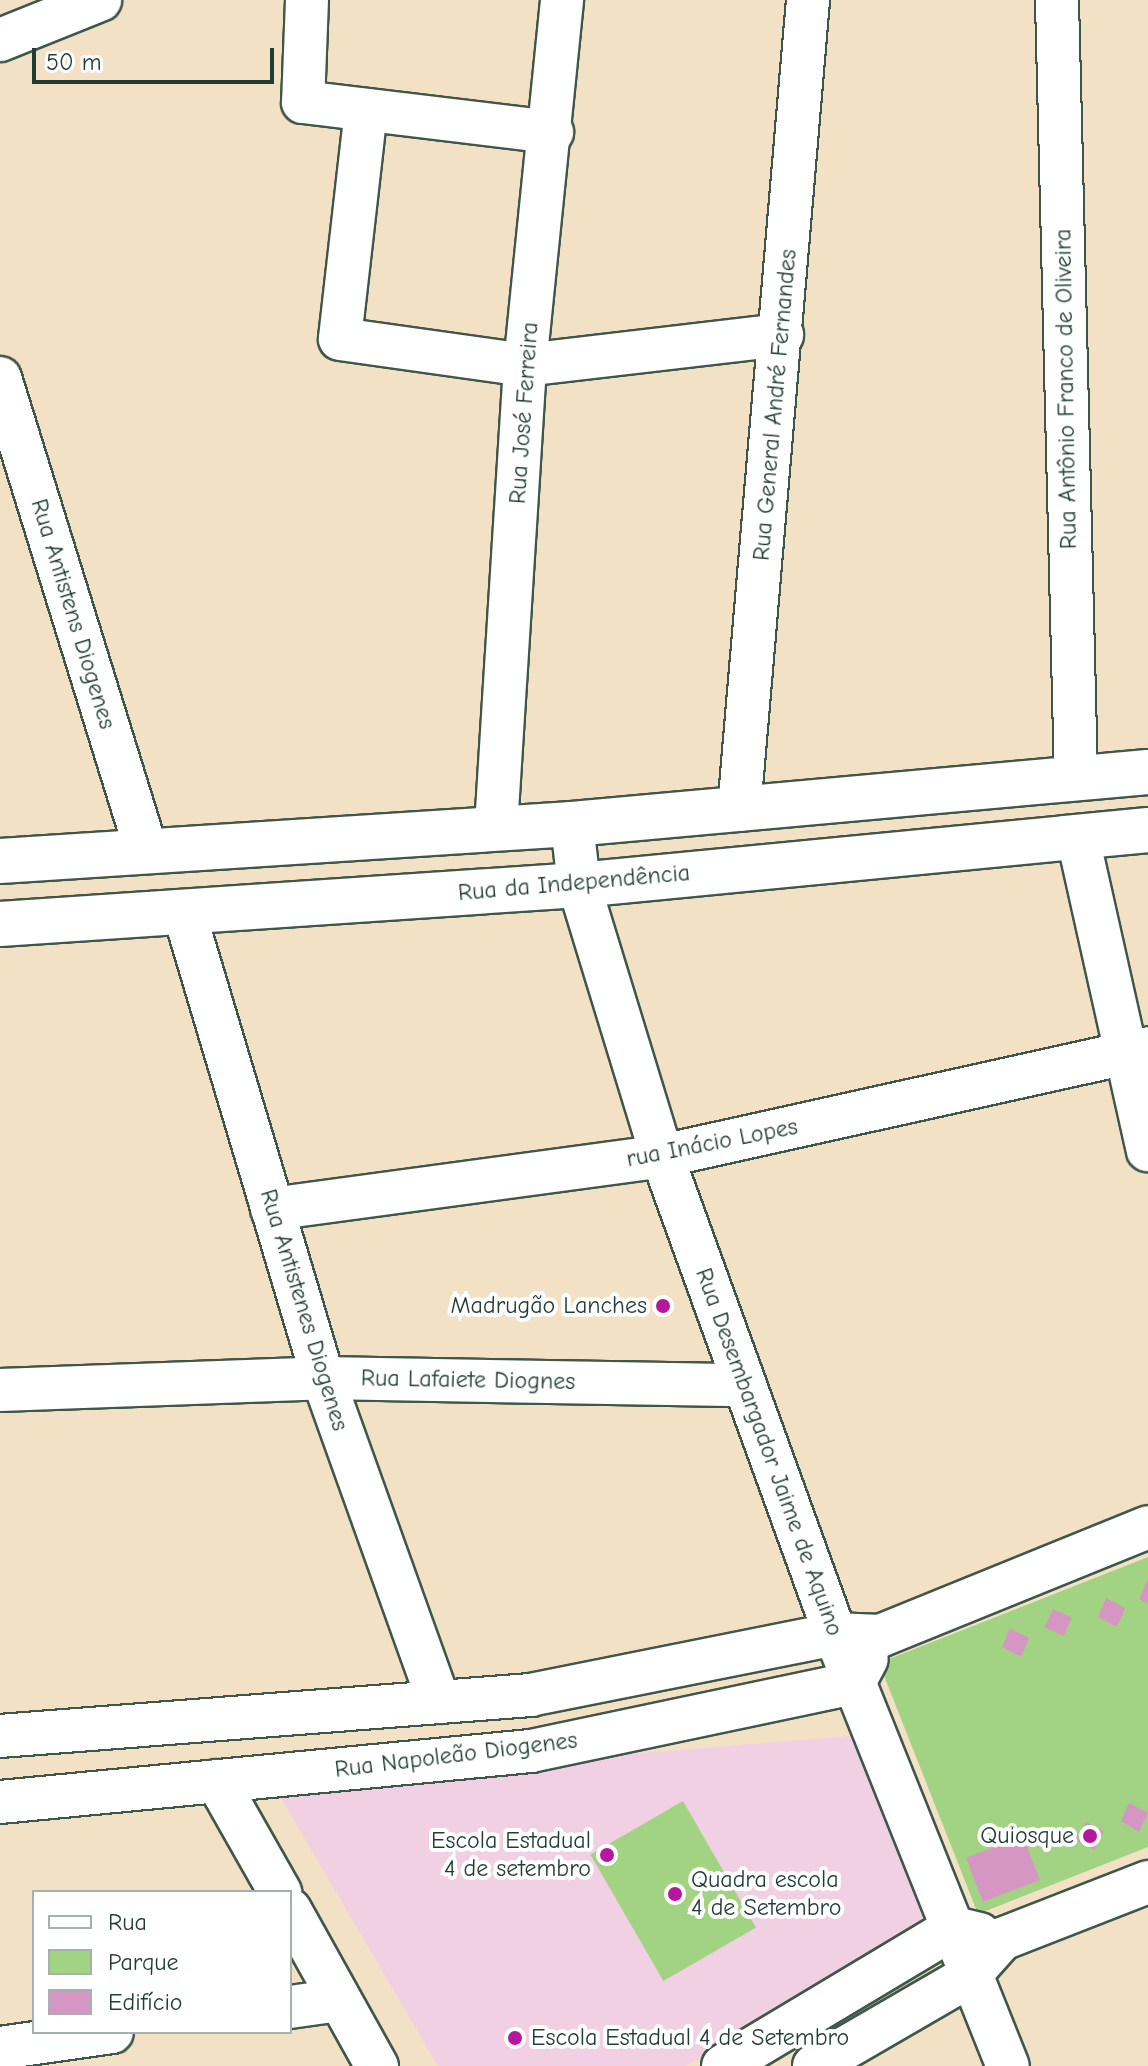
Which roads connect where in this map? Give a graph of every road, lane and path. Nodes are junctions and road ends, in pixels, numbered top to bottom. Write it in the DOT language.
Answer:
graph roads {
  1 [pos="100,0"];
  2 [pos="307,0"];
  3 [pos="562,0"];
  4 [pos="808,0"];
  5 [pos="1057,0"];
  6 [pos="0,40"];
  7 [pos="366,110"];
  8 [pos="552,132"];
  9 [pos="782,335"];
  10 [pos="525,365"];
  11 [pos="0,378"];
  12 [pos="1148,772"];
  13 [pos="1076,778"];
  14 [pos="739,810"];
  15 [pos="572,824"];
  16 [pos="496,827"];
  17 [pos="1148,830"];
  18 [pos="1078,838"];
  19 [pos="146,850"];
  20 [pos="0,861"];
  21 [pos="579,885"];
  22 [pos="184,912"];
  23 [pos="0,924"];
  24 [pos="1136,1051"];
  25 [pos="1148,1150"];
  26 [pos="662,1156"];
  27 [pos="272,1209"];
  28 [pos="323,1378"];
  29 [pos="745,1385"];
  30 [pos="0,1390"];
  31 [pos="1148,1527"];
  32 [pos="835,1634"];
  33 [pos="880,1636"];
  34 [pos="854,1683"];
  35 [pos="530,1695"];
  36 [pos="439,1702"];
  37 [pos="0,1736"];
  38 [pos="531,1751"];
  39 [pos="217,1781"];
  40 [pos="0,1802"];
  41 [pos="1148,1882"];
  42 [pos="279,1890"];
  43 [pos="292,1914"];
  44 [pos="954,1928"];
  45 [pos="1002,1939"];
  46 [pos="969,1976"];
  47 [pos="340,2000"];
  48 [pos="292,2007"];
  49 [pos="98,2034"];
  50 [pos="0,2048"];
  51 [pos="377,2066"];
  52 [pos="723,2066"];
  53 [pos="814,2066"];
  54 [pos="1008,2066"];
  1 -- 6 [label="street"];
  2 -- 7 [label="street"];
  3 -- 8 [label="street, Rua José Ferreira"];
  4 -- 9 [label="street, Rua General André Fernandes"];
  5 -- 13 [label="street, Rua Antônio Franco de Oliveira"];
  7 -- 8 [label="street"];
  7 -- 10 [label="street"];
  8 -- 10 [label="street, Rua José Ferreira"];
  9 -- 10 [label="street"];
  9 -- 14 [label="street, Rua General André Fernandes"];
  10 -- 16 [label="street, Rua José Ferreira"];
  11 -- 19 [label="street, Rua Antistens Diogenes"];
  12 -- 13 [label="highway"];
  13 -- 14 [label="highway"];
  14 -- 15 [label="highway"];
  15 -- 16 [label="highway"];
  15 -- 21 [label="street, Rua Desembargador Jaime de Aquino"];
  16 -- 19 [label="highway"];
  17 -- 18 [label="highway, Rua da Independência"];
  18 -- 21 [label="highway, Rua da Independência"];
  18 -- 24 [label="street"];
  19 -- 20 [label="highway"];
  21 -- 22 [label="highway, Rua da Independência"];
  21 -- 26 [label="street, Rua Desembargador Jaime de Aquino"];
  22 -- 23 [label="highway, Rua da Independência"];
  22 -- 27 [label="street, Rua Antistenes Diogenes"];
  24 -- 25 [label="street"];
  24 -- 26 [label="street, rua Inácio Lopes"];
  26 -- 27 [label="street, rua Inácio Lopes"];
  26 -- 29 [label="street, Rua Desembargador Jaime de Aquino"];
  27 -- 28 [label="street, Rua Antistenes Diogenes"];
  28 -- 29 [label="street, Rua Lafaiete Diognes"];
  28 -- 30 [label="street, Rua Lafaiete Diognes"];
  28 -- 36 [label="street, Rua Antistenes Diogenes"];
  29 -- 32 [label="street, Rua Desembargador Jaime de Aquino"];
  31 -- 33 [label="street"];
  32 -- 33 [label="street"];
  32 -- 34 [label="street, Rua Desembargador Jaime de Aquino"];
  32 -- 35 [label="street"];
  33 -- 34 [label="street"];
  34 -- 38 [label="street, Rua Napoleão Diogenes"];
  34 -- 44 [label="street, Rua Desembargador Jaime de Aquino"];
  35 -- 36 [label="street"];
  35 -- 38 [label="street"];
  36 -- 37 [label="street"];
  38 -- 39 [label="street, Rua Napoleão Diogenes"];
  39 -- 40 [label="street, Rua Napoleão Diogenes"];
  39 -- 42 [label="street"];
  41 -- 45 [label="street"];
  43 -- 47 [label="street"];
  44 -- 45 [label="street"];
  44 -- 46 [label="street, Rua Desembargador Jaime de Aquino"];
  44 -- 52 [label="street"];
  45 -- 46 [label="street"];
  46 -- 53 [label="street"];
  46 -- 54 [label="street, Rua Desembargador Jaime de Aquino"];
  47 -- 48 [label="street"];
  47 -- 51 [label="street"];
  49 -- 50 [label="street"];
}
